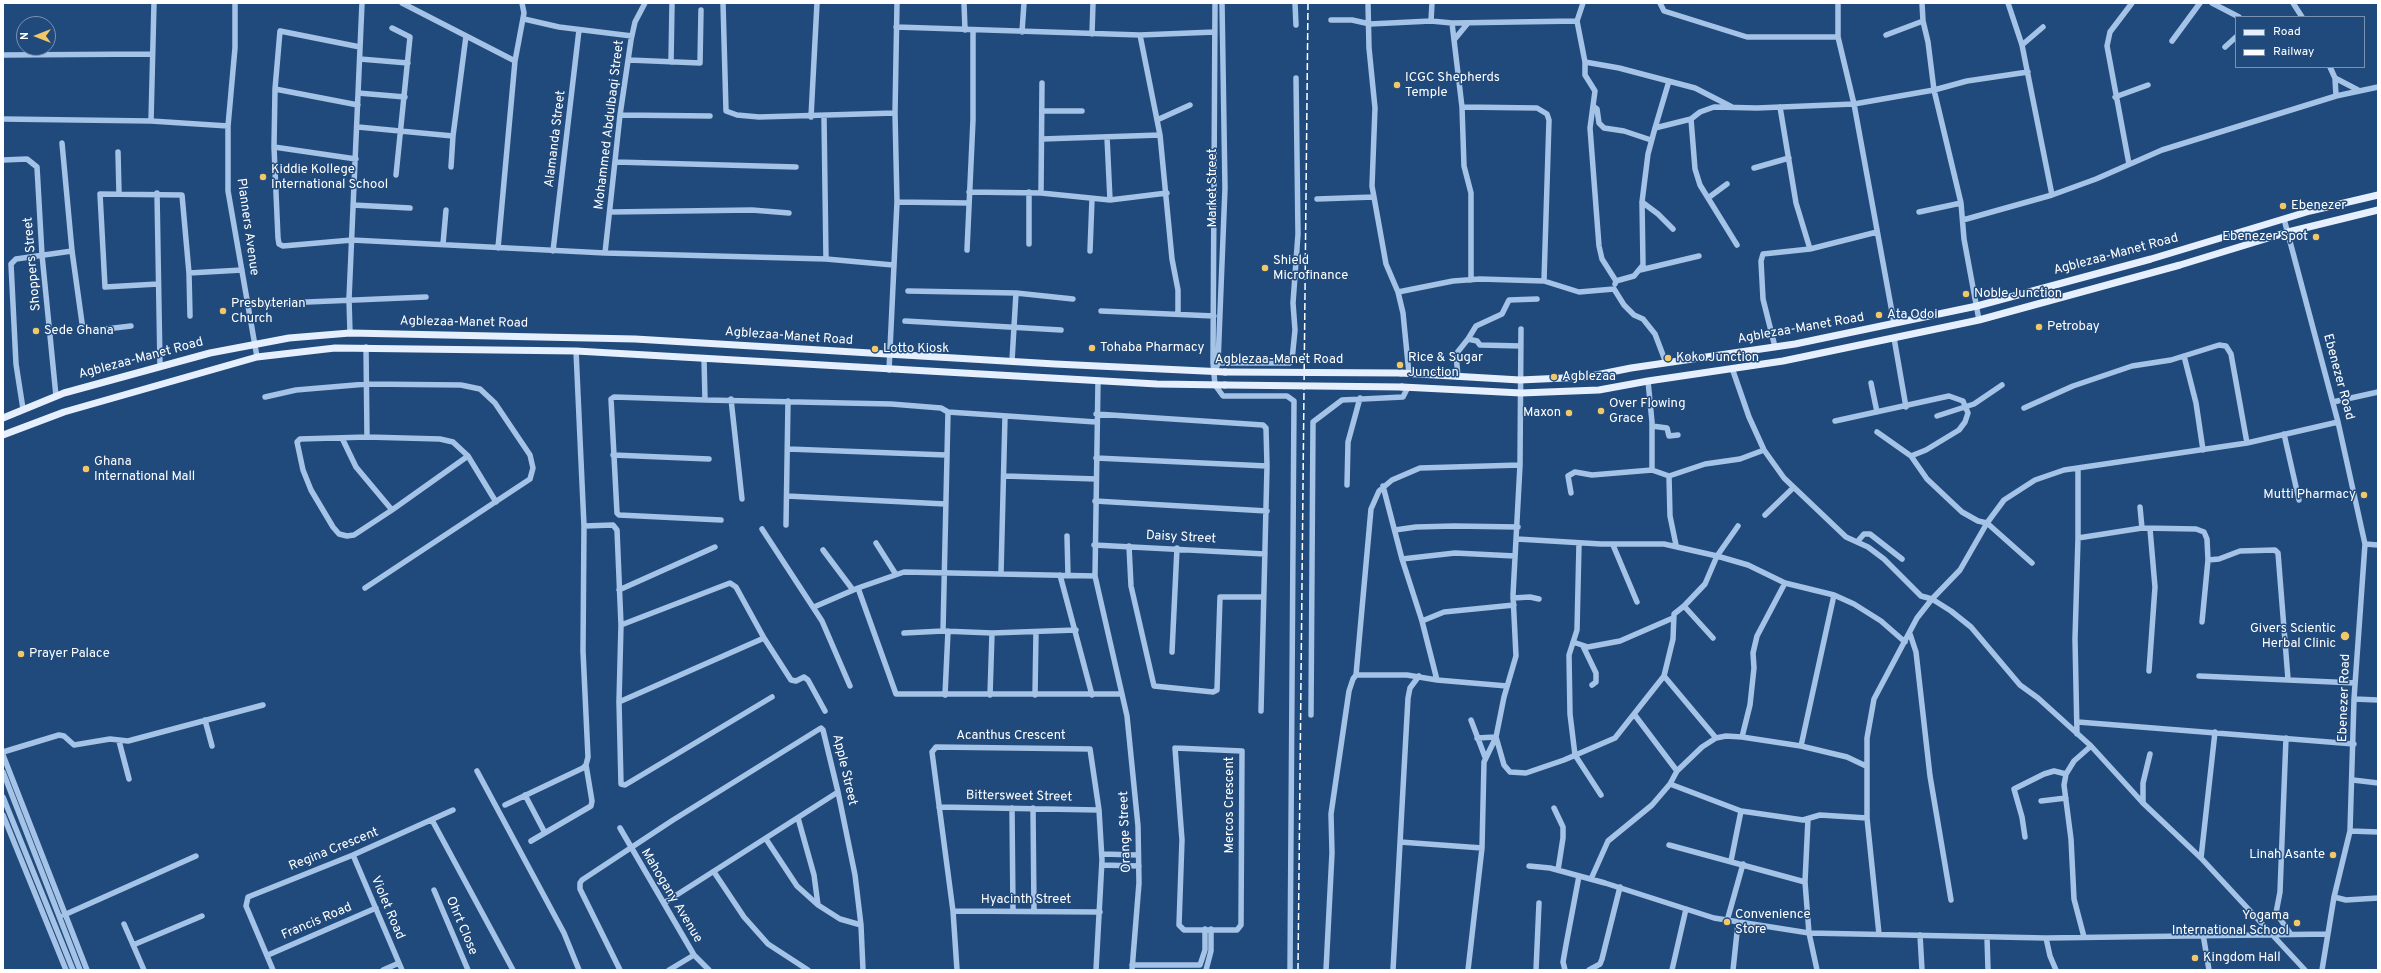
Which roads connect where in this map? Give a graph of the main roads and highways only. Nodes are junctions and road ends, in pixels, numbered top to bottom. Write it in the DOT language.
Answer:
graph roads {
  1 [pos="2378,195"];
  2 [pos="2378,210"];
  3 [pos="3,418"];
  4 [pos="3,435"];
  1 -- 3 [label="main road, Agblezaa-Manet Road, bridge"];
  2 -- 4 [label="main road, Agblezaa-Manet Road, bridge"];
}
